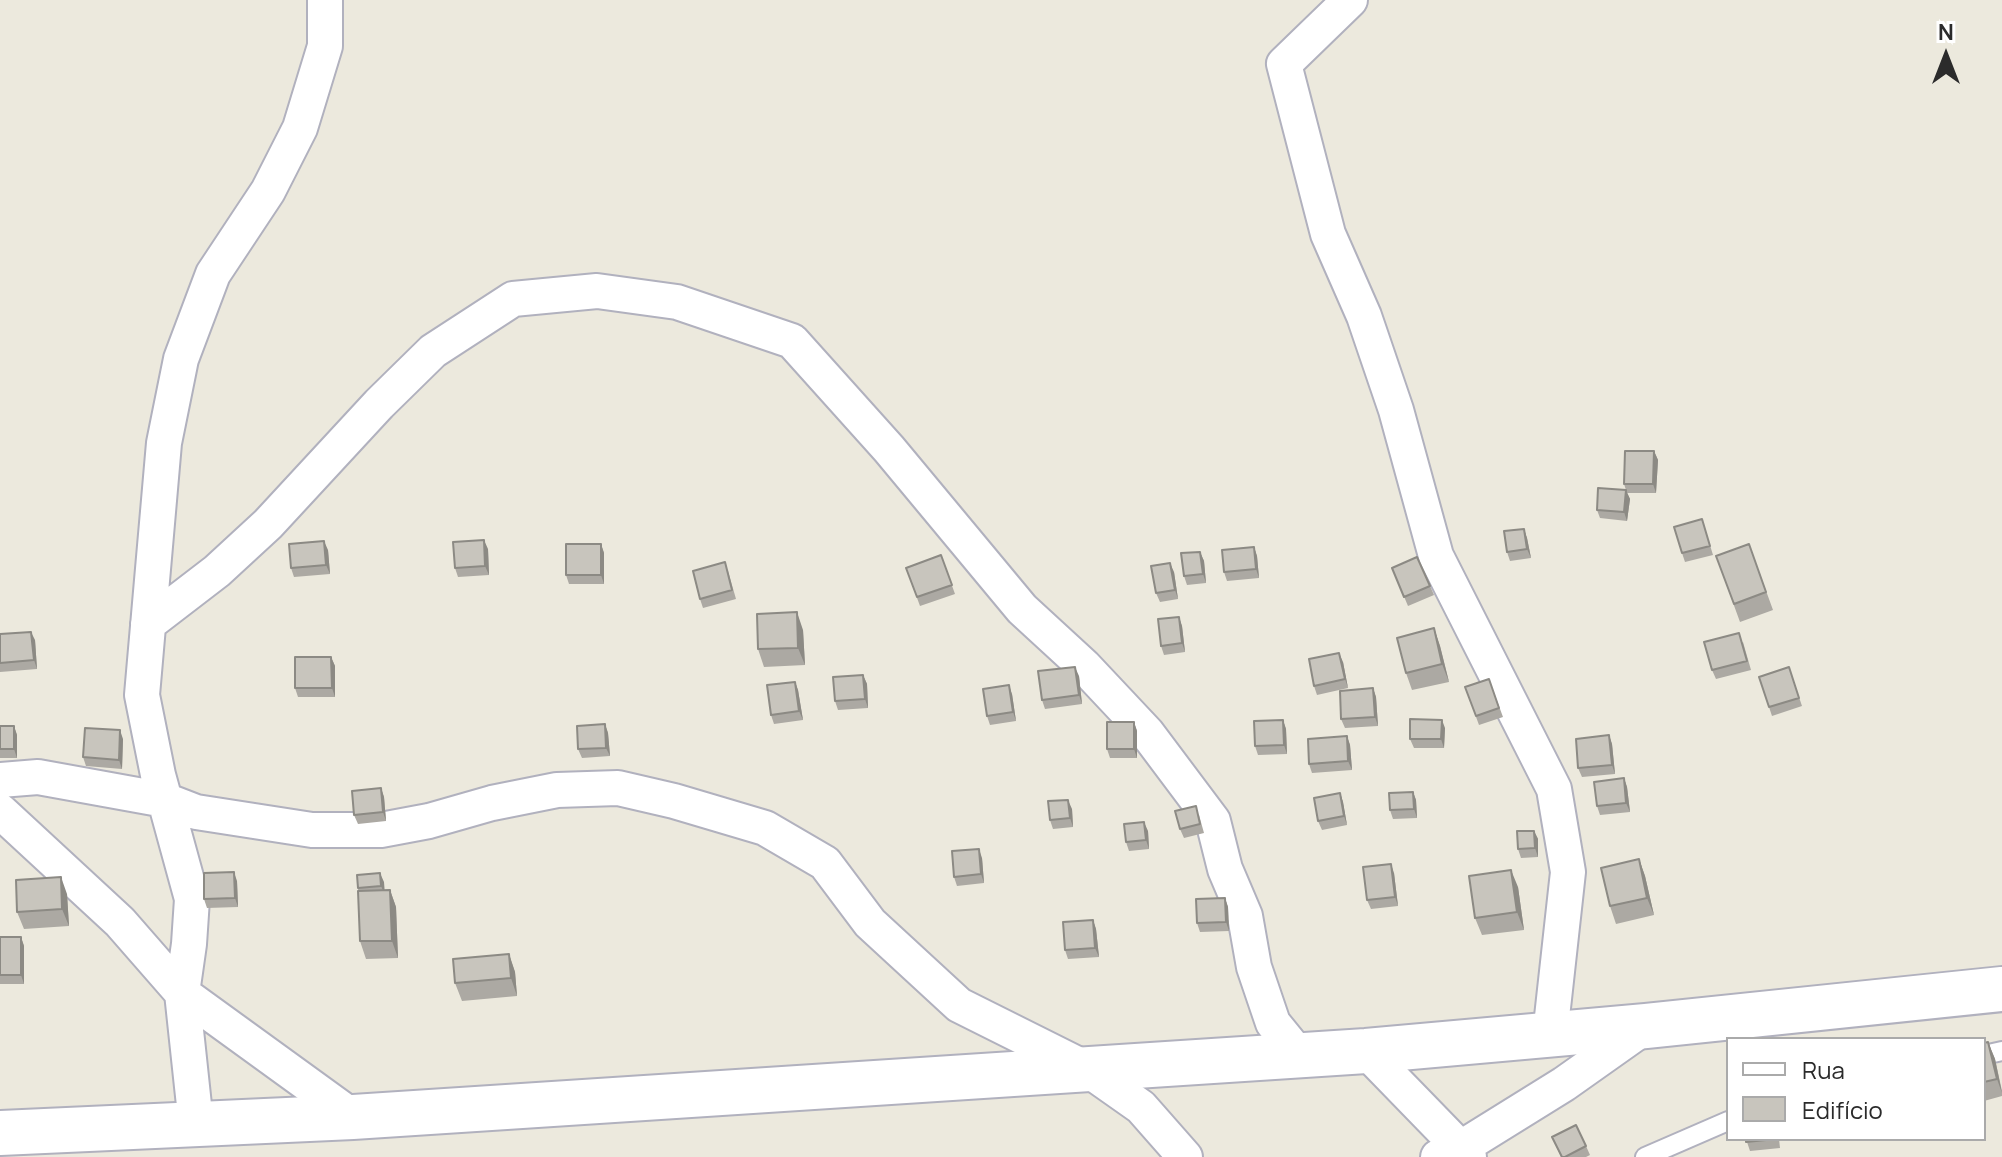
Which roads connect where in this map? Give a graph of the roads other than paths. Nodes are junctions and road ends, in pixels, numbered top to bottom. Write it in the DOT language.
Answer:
graph roads {
  1 [pos="325,0"];
  2 [pos="1350,0"];
  3 [pos="148,624"];
  4 [pos="0,780"];
  5 [pos="165,800"];
  6 [pos="0,811"];
  7 [pos="2002,989"];
  8 [pos="182,993"];
  9 [pos="1646,1026"];
  10 [pos="1550,1035"];
  11 [pos="1366,1051"];
  12 [pos="1299,1055"];
  13 [pos="1087,1069"];
  14 [pos="353,1117"];
  15 [pos="1726,1122"];
  16 [pos="196,1124"];
  17 [pos="0,1133"];
  18 [pos="1456,1154"];
  19 [pos="1185,1157"];
  20 [pos="1645,1157"];
  1 -- 3 [label="street"];
  2 -- 10 [label="street"];
  3 -- 5 [label="street"];
  3 -- 12 [label="street"];
  4 -- 5 [label="street"];
  5 -- 8 [label="street"];
  5 -- 13 [label="street"];
  6 -- 8 [label="street"];
  7 -- 9 [label="street"];
  8 -- 14 [label="street"];
  8 -- 16 [label="street"];
  9 -- 10 [label="street"];
  9 -- 18 [label="street"];
  10 -- 11 [label="street"];
  11 -- 12 [label="street"];
  11 -- 18 [label="street"];
  12 -- 13 [label="street"];
  13 -- 14 [label="street"];
  13 -- 19 [label="street"];
  14 -- 16 [label="street"];
  15 -- 20 [label="lane"];
  16 -- 17 [label="street"];
}
